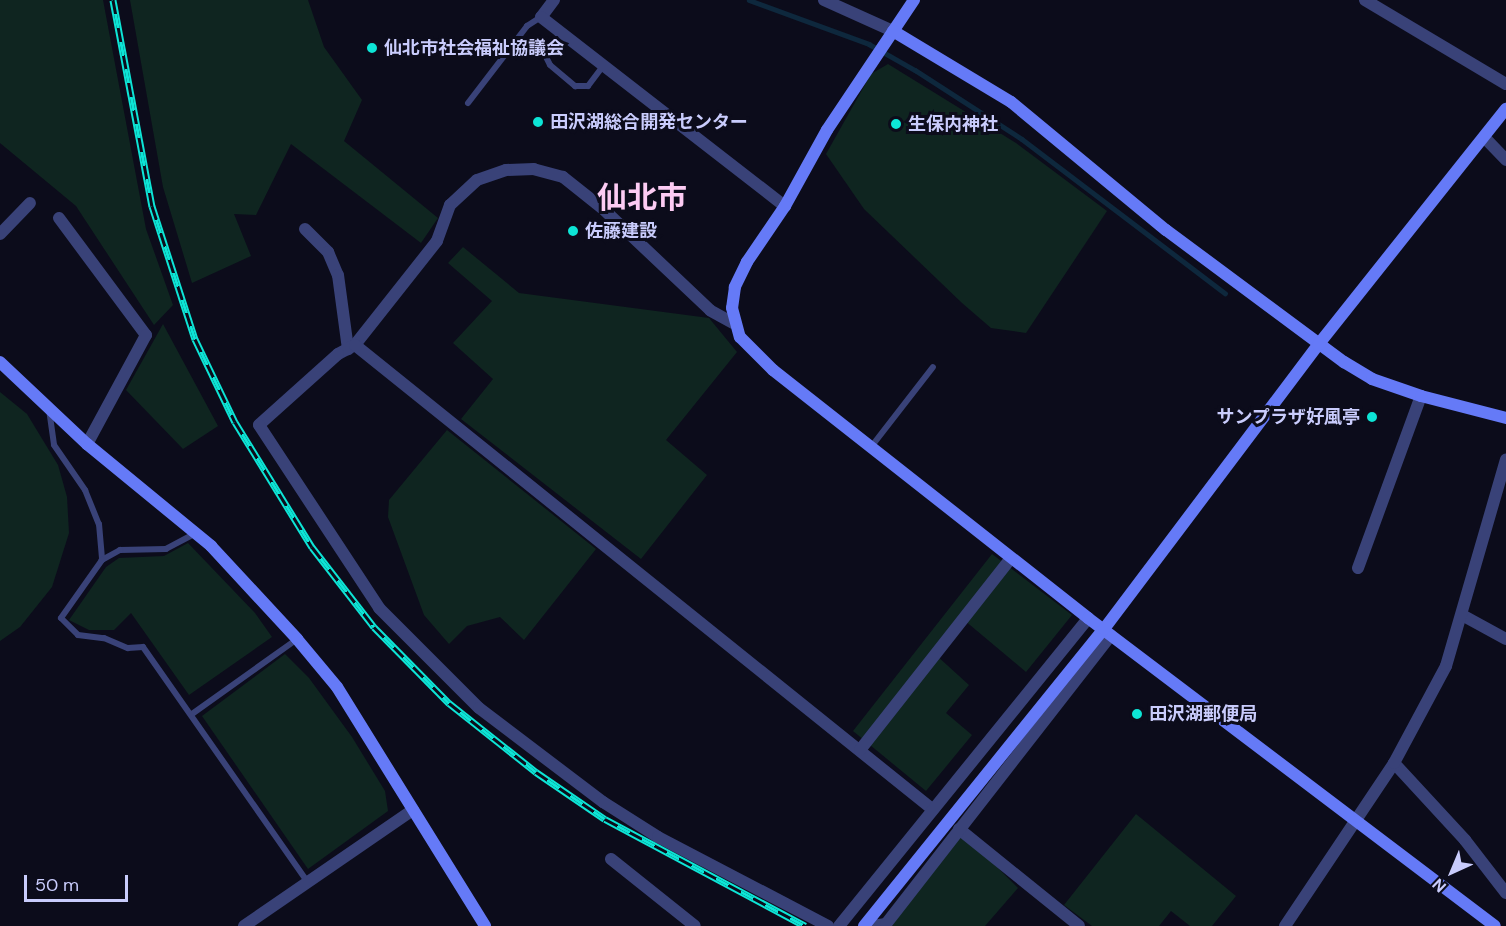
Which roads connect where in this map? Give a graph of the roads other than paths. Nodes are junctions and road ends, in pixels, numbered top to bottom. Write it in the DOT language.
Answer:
graph roads {
  1 [pos="554,0"];
  2 [pos="824,0"];
  3 [pos="914,0"];
  4 [pos="1365,0"];
  5 [pos="541,17"];
  6 [pos="893,31"];
  7 [pos="561,32"];
  8 [pos="603,65"];
  9 [pos="1506,84"];
  10 [pos="468,103"];
  11 [pos="1506,109"];
  12 [pos="1484,137"];
  13 [pos="1506,160"];
  14 [pos="30,203"];
  15 [pos="784,206"];
  16 [pos="59,218"];
  17 [pos="305,229"];
  18 [pos="0,234"];
  19 [pos="733,323"];
  20 [pos="1318,345"];
  21 [pos="352,347"];
  22 [pos="0,362"];
  23 [pos="933,367"];
  24 [pos="1421,396"];
  25 [pos="49,409"];
  26 [pos="1506,418"];
  27 [pos="87,444"];
  28 [pos="871,447"];
  29 [pos="1506,460"];
  30 [pos="196,533"];
  31 [pos="1011,558"];
  32 [pos="102,560"];
  33 [pos="1358,568"];
  34 [pos="1462,615"];
  35 [pos="1088,618"];
  36 [pos="1108,632"];
  37 [pos="297,639"];
  38 [pos="1506,639"];
  39 [pos="192,714"];
  40 [pos="860,750"];
  41 [pos="1394,763"];
  42 [pos="932,809"];
  43 [pos="413,810"];
  44 [pos="1355,820"];
  45 [pos="959,829"];
  46 [pos="611,859"];
  47 [pos="307,881"];
  48 [pos="1506,893"];
  49 [pos="1072,924"];
  50 [pos="244,926"];
  51 [pos="485,926"];
  52 [pos="695,926"];
  53 [pos="828,926"];
  54 [pos="839,926"];
  55 [pos="864,926"];
  56 [pos="872,926"];
  57 [pos="1286,926"];
  58 [pos="1495,926"];
  1 -- 5 [label="street"];
  2 -- 6 [label="street"];
  3 -- 6 [label="street"];
  4 -- 9 [label="street"];
  5 -- 7 [label="street"];
  5 -- 10 [label="lane"];
  6 -- 15 [label="street"];
  6 -- 20 [label="street"];
  7 -- 8 [label="street"];
  7 -- 8 [label="lane"];
  8 -- 15 [label="street"];
  11 -- 12 [label="street"];
  12 -- 13 [label="street"];
  12 -- 20 [label="street"];
  14 -- 18 [label="street"];
  15 -- 19 [label="street"];
  16 -- 27 [label="street"];
  17 -- 21 [label="street"];
  19 -- 21 [label="street"];
  19 -- 28 [label="street"];
  20 -- 24 [label="street"];
  20 -- 36 [label="street"];
  21 -- 40 [label="street"];
  21 -- 53 [label="street"];
  22 -- 25 [label="street"];
  23 -- 28 [label="lane"];
  24 -- 26 [label="street"];
  24 -- 33 [label="street"];
  25 -- 27 [label="street"];
  25 -- 32 [label="lane"];
  27 -- 30 [label="street"];
  28 -- 31 [label="street"];
  29 -- 34 [label="street"];
  30 -- 32 [label="lane"];
  30 -- 37 [label="street"];
  31 -- 35 [label="street"];
  31 -- 40 [label="street"];
  32 -- 39 [label="lane"];
  34 -- 38 [label="street"];
  34 -- 41 [label="street"];
  35 -- 36 [label="street"];
  35 -- 42 [label="street"];
  36 -- 44 [label="street"];
  36 -- 45 [label="street"];
  36 -- 55 [label="street"];
  37 -- 39 [label="lane"];
  37 -- 43 [label="street"];
  39 -- 47 [label="lane"];
  40 -- 42 [label="street"];
  41 -- 44 [label="street"];
  41 -- 48 [label="street"];
  42 -- 54 [label="street"];
  43 -- 47 [label="street"];
  43 -- 51 [label="street"];
  44 -- 57 [label="street"];
  44 -- 58 [label="street"];
  45 -- 49 [label="street"];
  45 -- 56 [label="street"];
  46 -- 52 [label="street"];
  47 -- 50 [label="street"];
}
